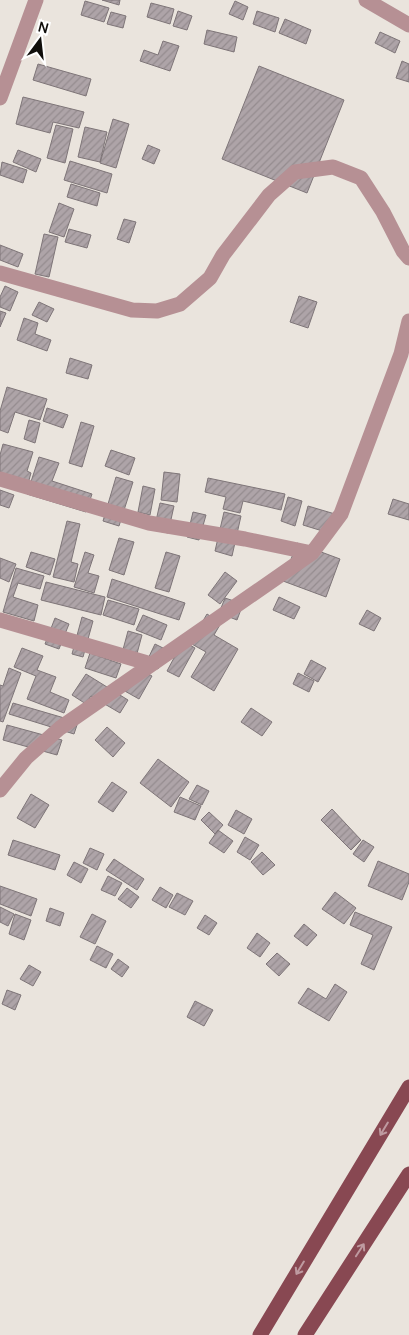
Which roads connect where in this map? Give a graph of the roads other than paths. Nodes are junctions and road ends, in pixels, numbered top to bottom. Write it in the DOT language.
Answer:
graph roads {
  1 [pos="36,0"];
  2 [pos="366,0"];
  3 [pos="409,25"];
  4 [pos="0,98"];
  5 [pos="409,258"];
  6 [pos="0,273"];
  7 [pos="409,321"];
  8 [pos="0,479"];
  9 [pos="312,553"];
  10 [pos="0,620"];
  11 [pos="151,664"];
  12 [pos="0,790"];
  13 [pos="409,1087"];
  14 [pos="409,1174"];
  15 [pos="260,1335"];
  16 [pos="305,1335"];
  1 -- 4 [label="street"];
  2 -- 3 [label="street"];
  5 -- 6 [label="street"];
  7 -- 9 [label="street"];
  8 -- 9 [label="street"];
  9 -- 11 [label="street"];
  10 -- 11 [label="street"];
  11 -- 12 [label="street"];
  13 -- 15 [label="main road, one-way"];
  16 -- 14 [label="main road, one-way"];
}
